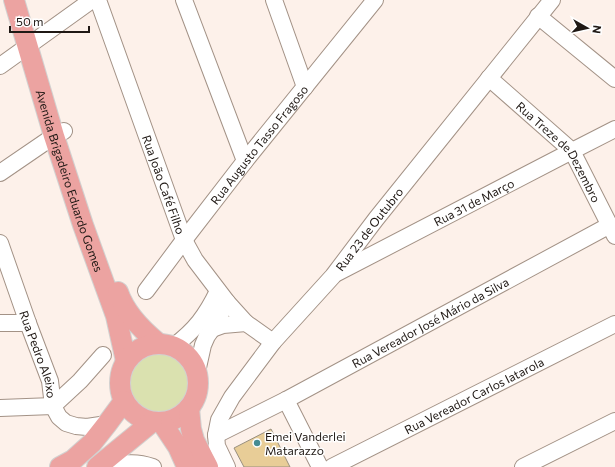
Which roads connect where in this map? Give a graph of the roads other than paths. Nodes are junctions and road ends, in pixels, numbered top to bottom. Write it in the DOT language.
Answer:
graph roads {
  1 [pos="14,0"];
  2 [pos="26,0"];
  3 [pos="92,0"];
  4 [pos="98,0"];
  5 [pos="184,0"];
  6 [pos="274,0"];
  7 [pos="552,0"];
  8 [pos="367,4"];
  9 [pos="538,16"];
  10 [pos="32,43"];
  11 [pos="0,66"];
  12 [pos="489,78"];
  13 [pos="615,79"];
  14 [pos="305,87"];
  15 [pos="615,129"];
  16 [pos="59,133"];
  17 [pos="572,151"];
  18 [pos="245,161"];
  19 [pos="0,173"];
  20 [pos="376,218"];
  21 [pos="612,230"];
  22 [pos="184,240"];
  23 [pos="0,243"];
  24 [pos="393,244"];
  25 [pos="332,276"];
  26 [pos="146,291"];
  27 [pos="223,297"];
  28 [pos="0,323"];
  29 [pos="28,323"];
  30 [pos="246,323"];
  31 [pos="615,324"];
  32 [pos="212,329"];
  33 [pos="273,342"];
  34 [pos="166,345"];
  35 [pos="103,355"];
  36 [pos="126,361"];
  37 [pos="197,372"];
  38 [pos="232,397"];
  39 [pos="286,400"];
  40 [pos="124,401"];
  41 [pos="53,406"];
  42 [pos="0,408"];
  43 [pos="190,408"];
  44 [pos="250,417"];
  45 [pos="615,421"];
  46 [pos="157,422"];
  47 [pos="107,424"];
  48 [pos="216,435"];
  49 [pos="60,467"];
  50 [pos="97,467"];
  51 [pos="108,467"];
  52 [pos="153,467"];
  53 [pos="187,467"];
  54 [pos="208,467"];
  55 [pos="227,467"];
  56 [pos="320,467"];
  57 [pos="332,467"];
  58 [pos="523,467"];
  1 -- 10 [label="main road, Avenida Brigadeiro Eduardo Gomes"];
  2 -- 10 [label="main road, Avenida Brigadeiro Eduardo Gomes"];
  3 -- 10 [label="street"];
  4 -- 22 [label="street, Rua João Café Filho"];
  5 -- 18 [label="street"];
  6 -- 14 [label="street"];
  7 -- 9 [label="street, Rua 23 de Outubro"];
  8 -- 14 [label="street, Rua Augusto Tasso Fragoso"];
  9 -- 12 [label="street, Rua 23 de Outubro"];
  9 -- 13 [label="street"];
  10 -- 11 [label="street"];
  10 -- 16 [label="main road, Avenida Brigadeiro Eduardo Gomes"];
  12 -- 17 [label="street, Rua Treze de Dezembro"];
  12 -- 20 [label="street, Rua 23 de Outubro"];
  14 -- 18 [label="street, Rua Augusto Tasso Fragoso"];
  15 -- 17 [label="street, Rua 31 de Março"];
  16 -- 19 [label="street"];
  16 -- 34 [label="main road, Avenida Brigadeiro Eduardo Gomes"];
  16 -- 36 [label="main road, Avenida Brigadeiro Eduardo Gomes"];
  17 -- 21 [label="street, Rua Treze de Dezembro"];
  17 -- 24 [label="street, Rua 31 de Março"];
  18 -- 22 [label="street, Rua Augusto Tasso Fragoso"];
  20 -- 24 [label="street"];
  20 -- 25 [label="street, Rua 23 de Outubro"];
  21 -- 39 [label="street, Rua Vereador José Mário da Silva"];
  22 -- 26 [label="street, Rua Augusto Tasso Fragoso"];
  22 -- 27 [label="street, Rua João Café Filho"];
  23 -- 29 [label="street, Rua Pedro Aleixo"];
  24 -- 25 [label="street, Rua 31 de Março"];
  25 -- 33 [label="street, Rua 23 de Outubro"];
  27 -- 30 [label="street, Rua João Café Filho"];
  27 -- 32 [label="street"];
  27 -- 34 [label="street"];
  28 -- 29 [label="street"];
  29 -- 41 [label="street, Rua Pedro Aleixo"];
  30 -- 32 [label="street"];
  30 -- 33 [label="street, Rua João Café Filho"];
  31 -- 57 [label="street, Rua Vereador Carlos Iatarola"];
  32 -- 37 [label="street"];
  33 -- 38 [label="street, Rua 23 de Outubro"];
  34 -- 36 [label="main road"];
  34 -- 37 [label="main road"];
  35 -- 41 [label="street"];
  36 -- 40 [label="main road"];
  37 -- 43 [label="main road"];
  38 -- 44 [label="street"];
  38 -- 48 [label="street, Rua 23 de Outubro"];
  39 -- 44 [label="street, Rua Vereador José Mário da Silva"];
  39 -- 56 [label="street"];
  40 -- 46 [label="main road"];
  40 -- 47 [label="main road"];
  41 -- 42 [label="street"];
  41 -- 47 [label="street, Rua Pedro Aleixo"];
  43 -- 46 [label="main road"];
  43 -- 54 [label="main road"];
  44 -- 48 [label="street, Rua Vereador José Mário da Silva"];
  45 -- 58 [label="street"];
  46 -- 50 [label="main road"];
  46 -- 53 [label="main road"];
  47 -- 49 [label="main road"];
  48 -- 55 [label="street, Rua 23 de Outubro"];
  51 -- 52 [label="street"];
}
